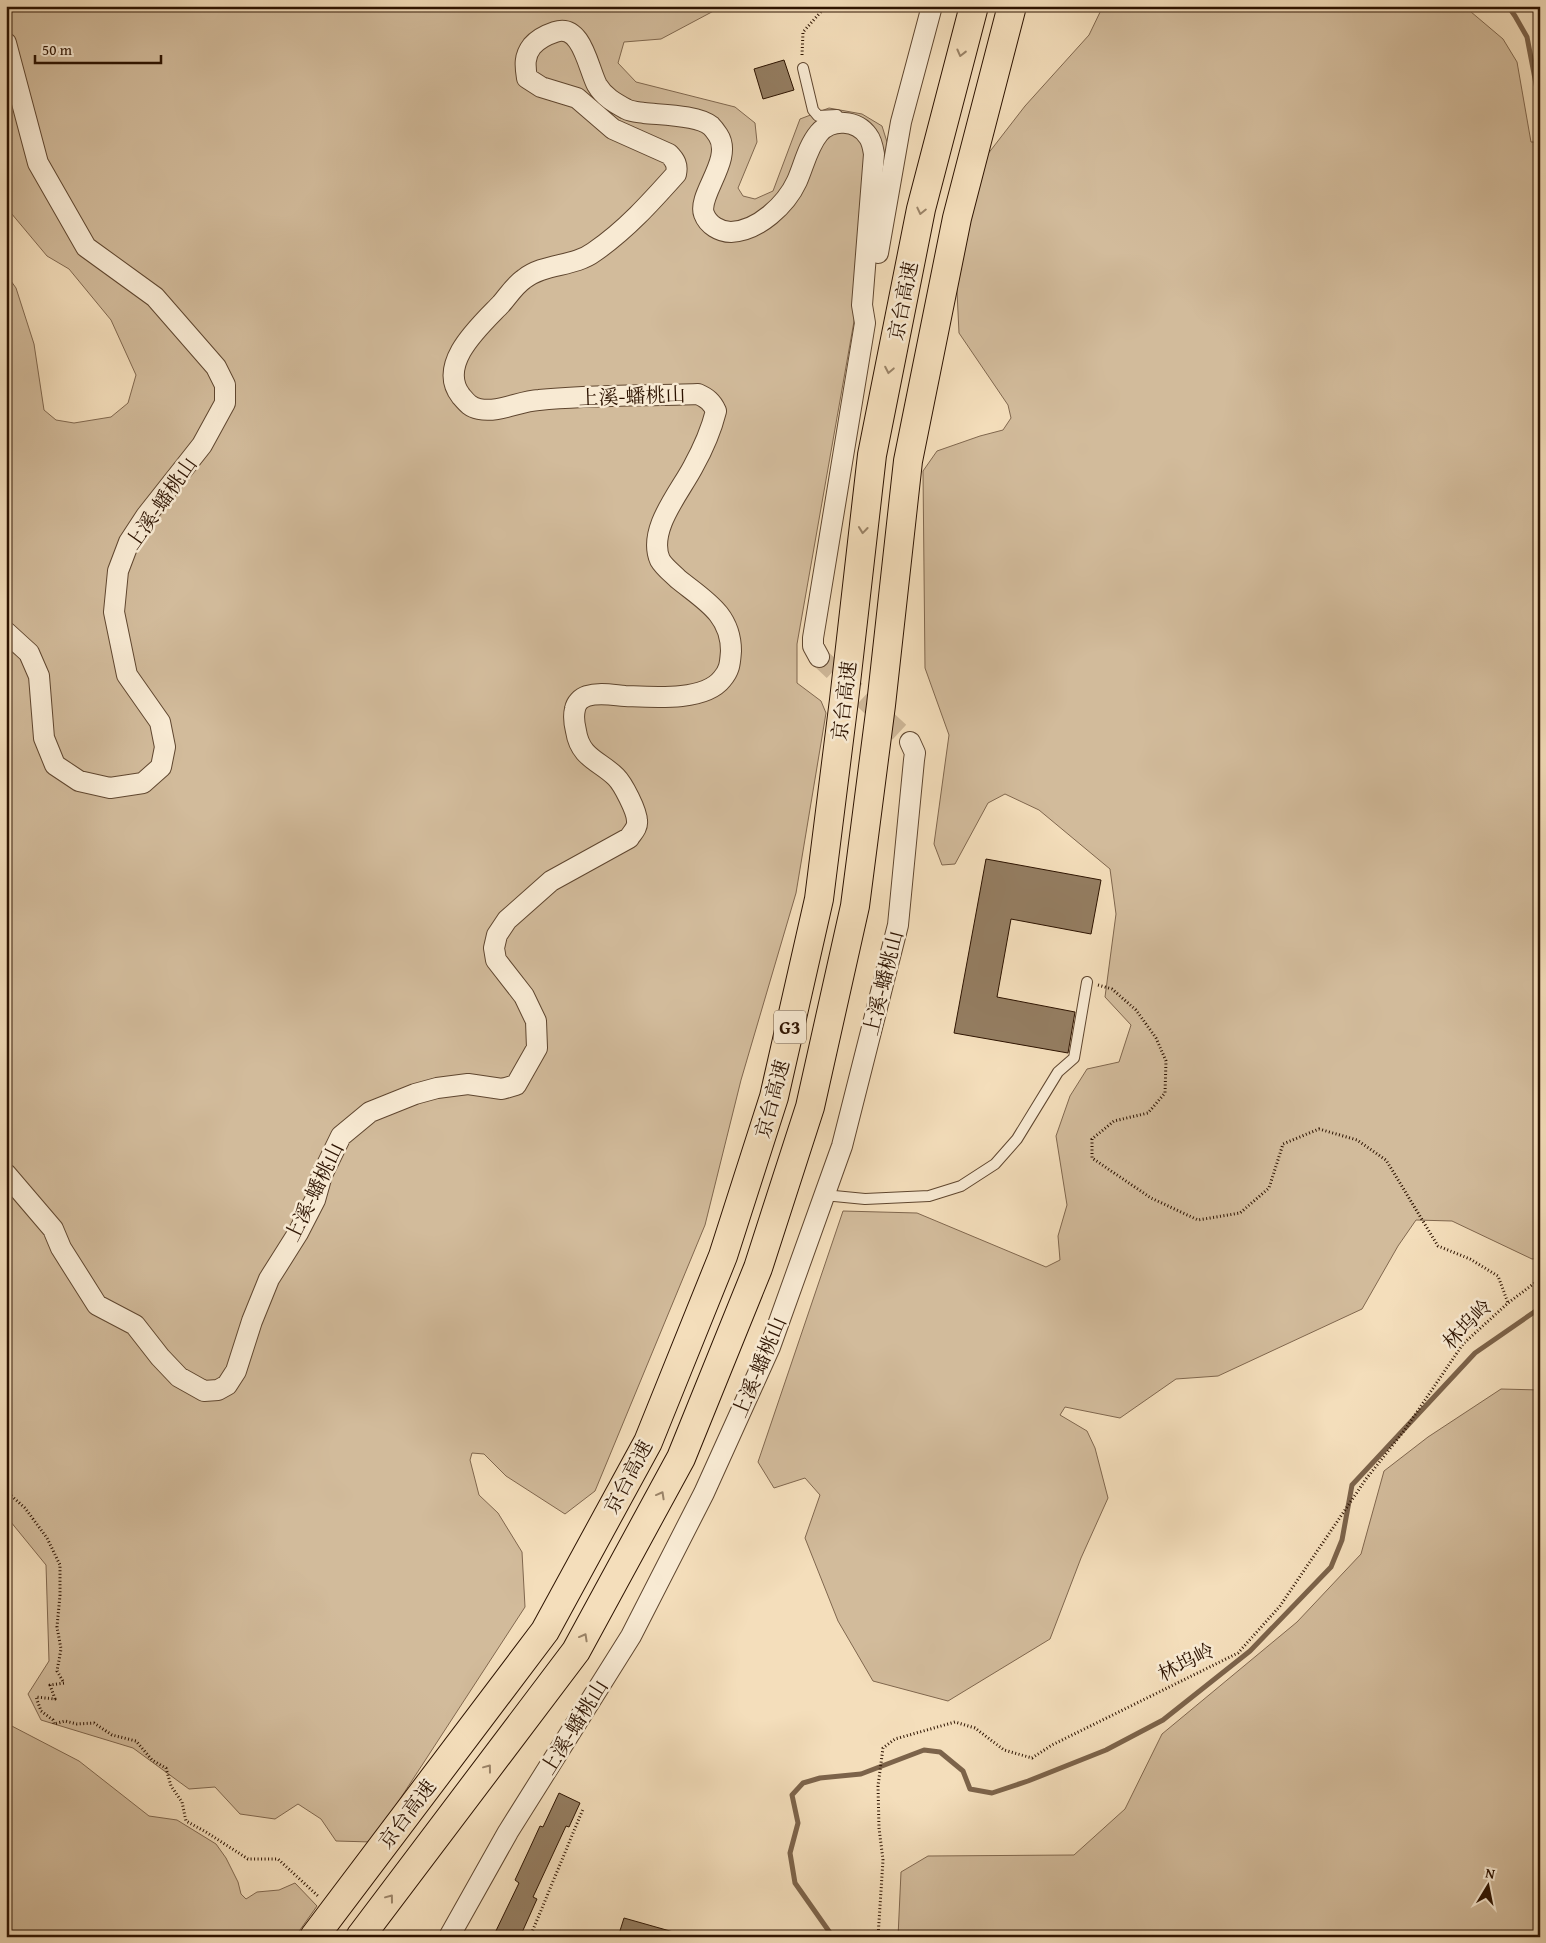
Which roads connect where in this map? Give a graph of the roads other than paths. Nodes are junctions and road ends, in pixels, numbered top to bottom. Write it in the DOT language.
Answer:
graph roads {
  1 [pos="932,6"];
  2 [pos="974,6"];
  3 [pos="1012,6"];
  4 [pos="6,43"];
  5 [pos="803,68"];
  6 [pos="874,154"];
  7 [pos="865,323"];
  8 [pos="6,632"];
  9 [pos="820,657"];
  10 [pos="910,742"];
  11 [pos="1087,982"];
  12 [pos="6,1174"];
  13 [pos="824,1195"];
  14 [pos="314,1937"];
  15 [pos="360,1937"];
  16 [pos="449,1937"];
  1 -- 7 [label="street"];
  2 -- 14 [label="highway, 京台高速 / G3, one-way"];
  15 -- 3 [label="highway, 京台高速 / G3, one-way"];
  4 -- 8 [label="street, 上溪-蟠桃山"];
  5 -- 6 [label="lane"];
  6 -- 7 [label="street, 上溪-蟠桃山"];
  6 -- 12 [label="street, 上溪-蟠桃山"];
  7 -- 9 [label="street, 上溪-蟠桃山"];
  10 -- 13 [label="street, 上溪-蟠桃山"];
  11 -- 13 [label="lane"];
  13 -- 16 [label="street, 上溪-蟠桃山"];
}
